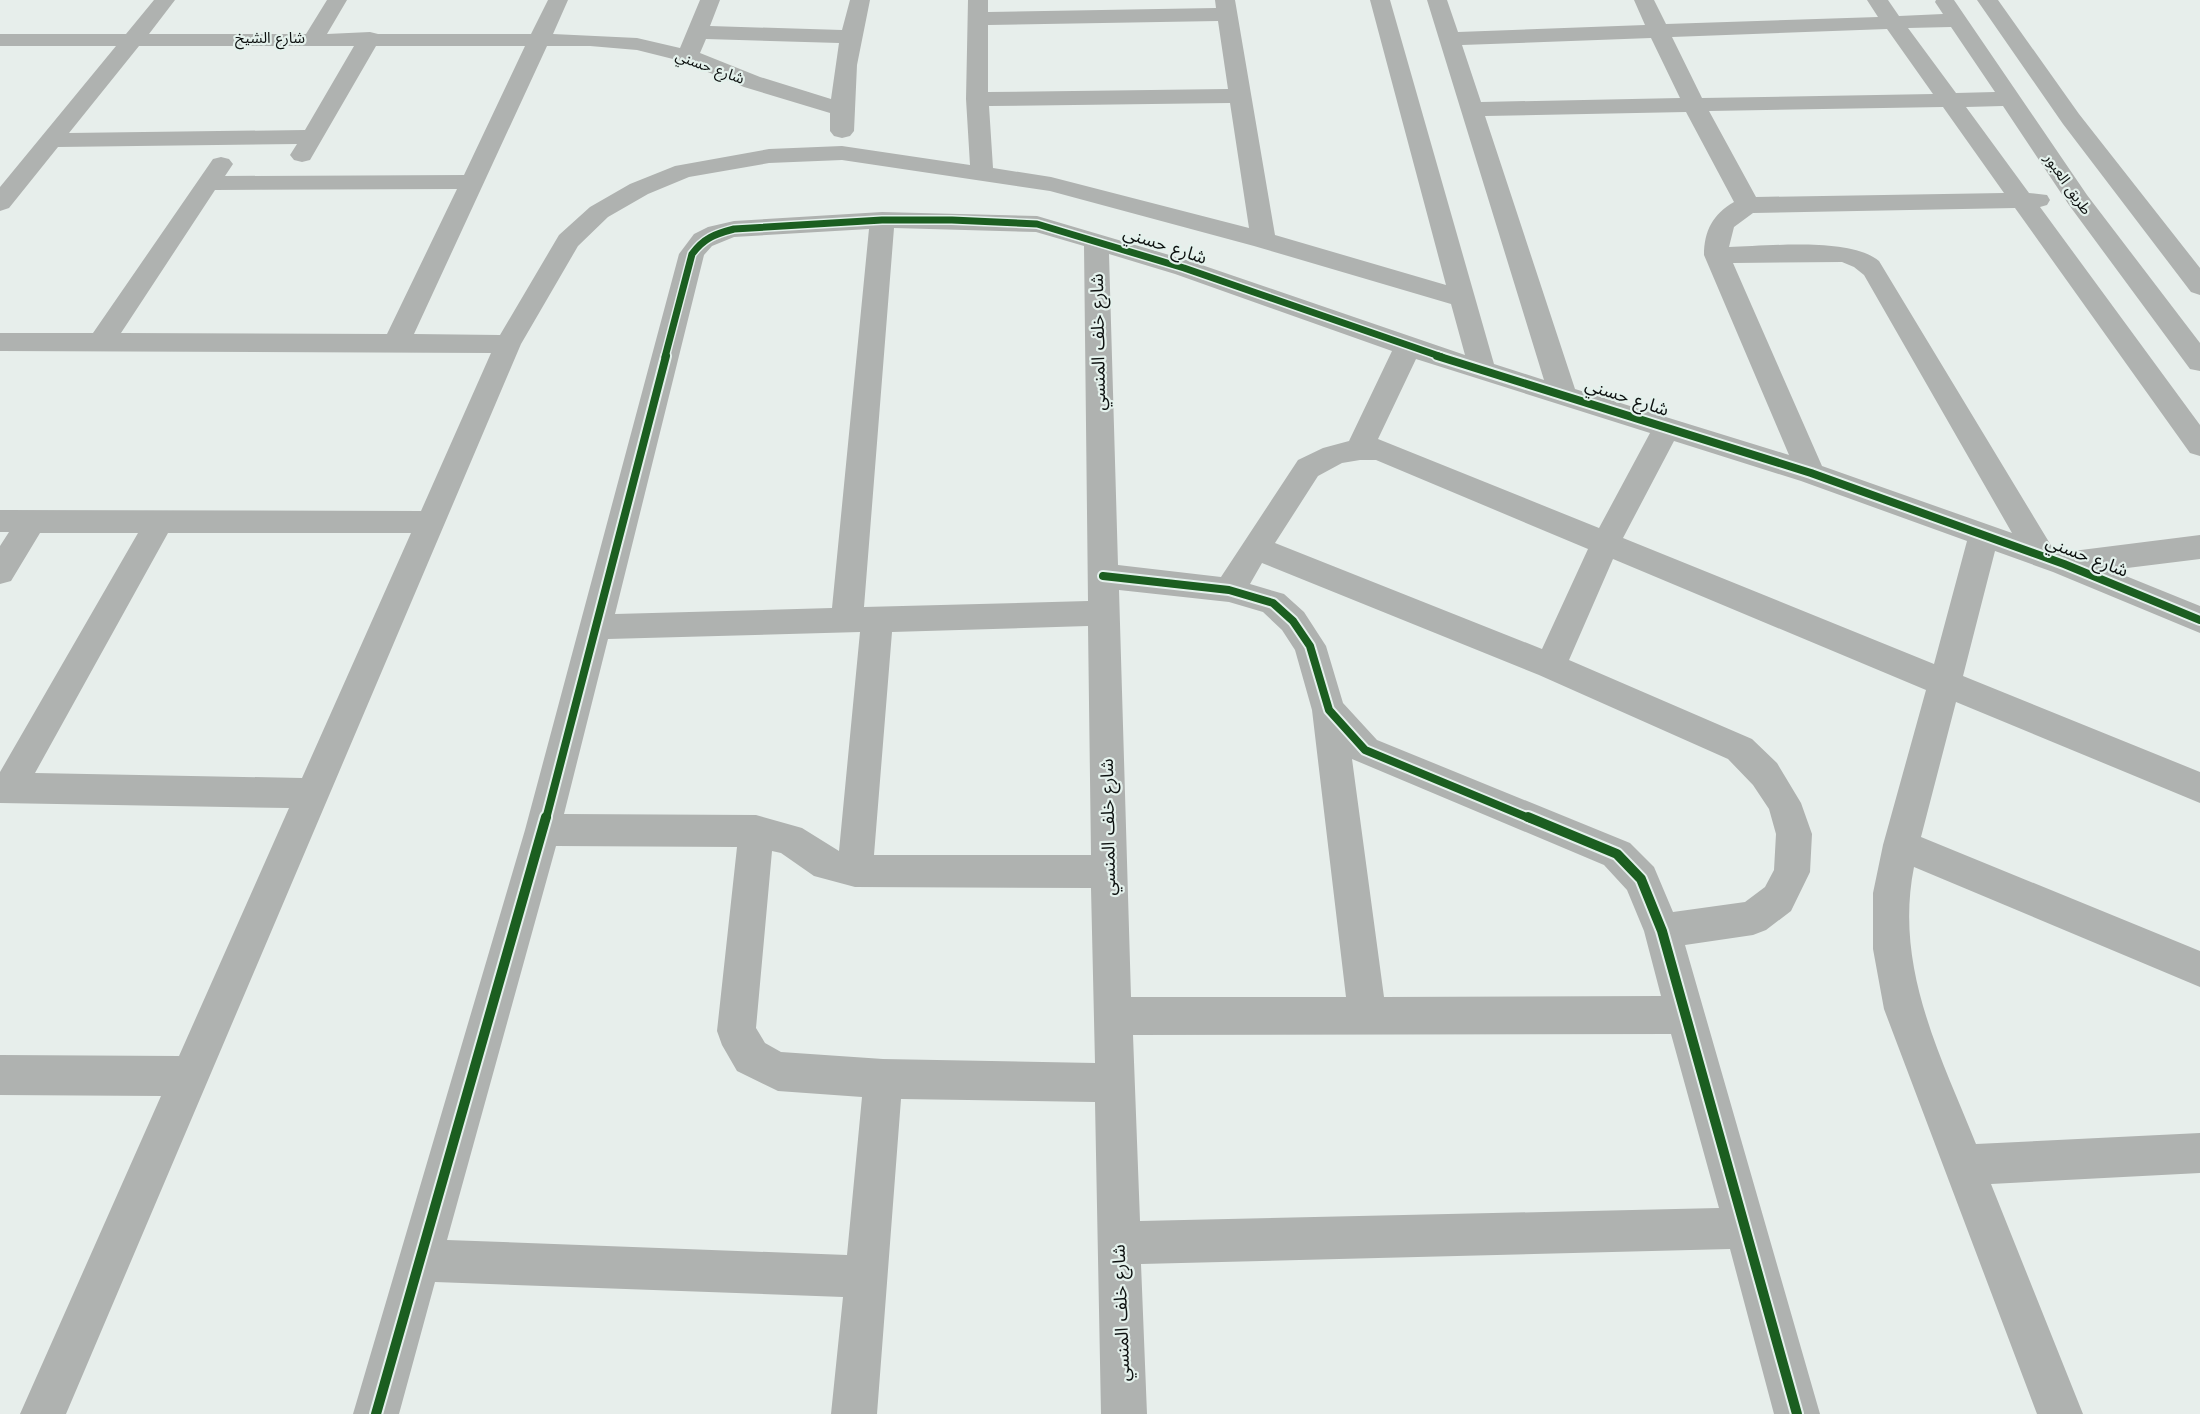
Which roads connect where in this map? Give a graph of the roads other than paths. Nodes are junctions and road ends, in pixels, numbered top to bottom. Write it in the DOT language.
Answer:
graph roads {
  1 [pos="165,0"];
  2 [pos="337,0"];
  3 [pos="558,0"];
  4 [pos="710,0"];
  5 [pos="860,0"];
  6 [pos="1380,0"];
  7 [pos="1437,0"];
  8 [pos="1644,0"];
  9 [pos="1877,0"];
  10 [pos="1944,0"];
  11 [pos="1988,0"];
  12 [pos="1226,7"];
  13 [pos="977,9"];
  14 [pos="1957,20"];
  15 [pos="1893,22"];
  16 [pos="1659,31"];
  17 [pos="698,32"];
  18 [pos="849,37"];
  19 [pos="314,38"];
  20 [pos="370,38"];
  21 [pos="540,38"];
  22 [pos="133,39"];
  23 [pos="1449,39"];
  24 [pos="0,40"];
  25 [pos="688,56"];
  26 [pos="1240,96"];
  27 [pos="977,99"];
  28 [pos="2009,99"];
  29 [pos="1949,100"];
  30 [pos="1694,105"];
  31 [pos="841,109"];
  32 [pos="1472,109"];
  33 [pos="313,137"];
  34 [pos="239,138"];
  35 [pos="52,140"];
  36 [pos="842,153"];
  37 [pos="982,174"];
  38 [pos="9,181"];
  39 [pos="472,182"];
  40 [pos="209,183"];
  41 [pos="285,183"];
  42 [pos="1051,184"];
  43 [pos="2078,200"];
  44 [pos="2021,201"];
  45 [pos="0,203"];
  46 [pos="1748,205"];
  47 [pos="882,220"];
  48 [pos="1036,224"];
  49 [pos="1263,240"];
  50 [pos="1096,241"];
  51 [pos="1717,255"];
  52 [pos="2200,286"];
  53 [pos="1462,298"];
  54 [pos="0,342"];
  55 [pos="101,342"];
  56 [pos="397,342"];
  57 [pos="507,344"];
  58 [pos="1408,347"];
  59 [pos="2200,362"];
  60 [pos="1482,369"];
  61 [pos="1562,393"];
  62 [pos="1667,428"];
  63 [pos="2200,446"];
  64 [pos="1359,448"];
  65 [pos="1811,473"];
  66 [pos="0,521"];
  67 [pos="32,521"];
  68 [pos="160,521"];
  69 [pos="430,522"];
  70 [pos="1984,536"];
  71 [pos="1605,544"];
  72 [pos="2200,547"];
  73 [pos="1256,548"];
  74 [pos="2053,560"];
  75 [pos="0,572"];
  76 [pos="1103,576"];
  77 [pos="1229,590"];
  78 [pos="1104,612"];
  79 [pos="862,619"];
  80 [pos="2200,620"];
  81 [pos="595,627"];
  82 [pos="1550,666"];
  83 [pos="1944,683"];
  84 [pos="1329,710"];
  85 [pos="5,788"];
  86 [pos="2200,788"];
  87 [pos="312,793"];
  88 [pos="543,830"];
  89 [pos="756,831"];
  90 [pos="1900,845"];
  91 [pos="855,871"];
  92 [pos="1109,872"];
  93 [pos="1662,931"];
  94 [pos="2200,969"];
  95 [pos="1367,1015"];
  96 [pos="1685,1015"];
  97 [pos="1113,1016"];
  98 [pos="0,1075"];
  99 [pos="189,1076"];
  100 [pos="883,1079"];
  101 [pos="1114,1083"];
  102 [pos="2200,1153"];
  103 [pos="1964,1165"];
  104 [pos="1745,1228"];
  105 [pos="1119,1243"];
  106 [pos="420,1260"];
  107 [pos="866,1277"];
  108 [pos="43,1414"];
  109 [pos="376,1414"];
  110 [pos="854,1414"];
  111 [pos="1124,1414"];
  112 [pos="1797,1414"];
  113 [pos="2060,1414"];
  1 -- 22 [label="street"];
  2 -- 19 [label="street"];
  3 -- 21 [label="street"];
  4 -- 17 [label="street"];
  5 -- 18 [label="street"];
  6 -- 53 [label="street"];
  7 -- 23 [label="street"];
  8 -- 16 [label="street"];
  9 -- 15 [label="street"];
  10 -- 14 [label="street, طريق العبور"];
  11 -- 52 [label="street"];
  12 -- 13 [label="street"];
  12 -- 26 [label="street"];
  13 -- 27 [label="street"];
  14 -- 15 [label="street"];
  14 -- 28 [label="street, طريق العبور"];
  15 -- 16 [label="street"];
  15 -- 29 [label="street"];
  16 -- 23 [label="street"];
  16 -- 30 [label="street"];
  17 -- 18 [label="street"];
  17 -- 25 [label="street"];
  18 -- 31 [label="street"];
  19 -- 20 [label="street, شارع الشيخ"];
  19 -- 22 [label="street, شارع الشيخ"];
  20 -- 21 [label="street, شارع الشيخ"];
  20 -- 33 [label="street"];
  21 -- 25 [label="street, شارع حسني"];
  21 -- 39 [label="street"];
  22 -- 24 [label="street, شارع الشيخ"];
  22 -- 35 [label="street"];
  23 -- 32 [label="street"];
  25 -- 31 [label="street, شارع حسني"];
  26 -- 27 [label="street"];
  26 -- 49 [label="street"];
  27 -- 37 [label="street"];
  28 -- 29 [label="street"];
  28 -- 43 [label="street, طريق العبور"];
  29 -- 30 [label="street"];
  29 -- 44 [label="street"];
  30 -- 32 [label="street"];
  30 -- 46 [label="street"];
  31 -- 36 [label="street"];
  32 -- 61 [label="street"];
  33 -- 34 [label="street"];
  33 -- 41 [label="street"];
  34 -- 35 [label="street"];
  34 -- 40 [label="street"];
  35 -- 38 [label="street"];
  36 -- 37 [label="street"];
  36 -- 57 [label="street"];
  37 -- 42 [label="street"];
  38 -- 45 [label="street"];
  39 -- 41 [label="street"];
  39 -- 56 [label="street"];
  40 -- 41 [label="street"];
  40 -- 55 [label="street"];
  42 -- 48 [label="street"];
  42 -- 49 [label="street"];
  43 -- 44 [label="street"];
  43 -- 59 [label="street, طريق العبور"];
  44 -- 46 [label="street"];
  44 -- 63 [label="street"];
  46 -- 51 [label="street"];
  47 -- 48 [label="street, شارع حسني"];
  47 -- 79 [label="street"];
  47 -- 81 [label="street, شارع حسني"];
  48 -- 50 [label="street, شارع حسني"];
  49 -- 53 [label="street"];
  50 -- 58 [label="street, شارع حسني"];
  50 -- 76 [label="street, شارع خلف المنسي"];
  51 -- 65 [label="street"];
  51 -- 74 [label="street"];
  53 -- 60 [label="street"];
  54 -- 55 [label="street"];
  55 -- 56 [label="street"];
  56 -- 57 [label="street"];
  57 -- 69 [label="street"];
  58 -- 60 [label="street, شارع حسني"];
  58 -- 64 [label="street"];
  60 -- 61 [label="street, شارع حسني"];
  61 -- 62 [label="street, شارع حسني"];
  62 -- 65 [label="street, شارع حسني"];
  62 -- 71 [label="street"];
  64 -- 71 [label="street"];
  64 -- 73 [label="street"];
  65 -- 70 [label="street, شارع حسني"];
  66 -- 67 [label="street"];
  67 -- 68 [label="street"];
  67 -- 75 [label="street"];
  68 -- 69 [label="street"];
  68 -- 85 [label="street"];
  69 -- 87 [label="street"];
  70 -- 74 [label="street, شارع حسني"];
  70 -- 83 [label="street"];
  71 -- 82 [label="street"];
  71 -- 83 [label="street"];
  72 -- 74 [label="street, شارع حسني"];
  73 -- 77 [label="street"];
  73 -- 82 [label="street"];
  74 -- 80 [label="street, شارع حسني"];
  76 -- 77 [label="street"];
  76 -- 78 [label="street, شارع خلف المنسي"];
  77 -- 84 [label="street"];
  78 -- 79 [label="street"];
  78 -- 92 [label="street, شارع خلف المنسي"];
  79 -- 81 [label="street"];
  79 -- 91 [label="street"];
  81 -- 88 [label="street, شارع حسني"];
  82 -- 93 [label="street"];
  83 -- 86 [label="street"];
  83 -- 90 [label="street"];
  84 -- 93 [label="street"];
  84 -- 95 [label="street"];
  85 -- 87 [label="street"];
  87 -- 99 [label="street"];
  88 -- 89 [label="street"];
  88 -- 106 [label="street, شارع حسني"];
  89 -- 91 [label="street"];
  89 -- 100 [label="street"];
  90 -- 94 [label="street"];
  90 -- 103 [label="street"];
  91 -- 92 [label="street"];
  92 -- 97 [label="street, شارع خلف المنسي"];
  93 -- 96 [label="street"];
  95 -- 96 [label="street"];
  95 -- 97 [label="street"];
  96 -- 104 [label="street"];
  97 -- 101 [label="street, شارع خلف المنسي"];
  98 -- 99 [label="street"];
  99 -- 108 [label="street"];
  100 -- 101 [label="street"];
  100 -- 107 [label="street"];
  101 -- 105 [label="street, شارع خلف المنسي"];
  102 -- 103 [label="street"];
  103 -- 113 [label="street"];
  104 -- 105 [label="street"];
  104 -- 112 [label="street"];
  105 -- 111 [label="street, شارع خلف المنسي"];
  106 -- 107 [label="street"];
  106 -- 109 [label="street, شارع حسني"];
  107 -- 110 [label="street"];
}
